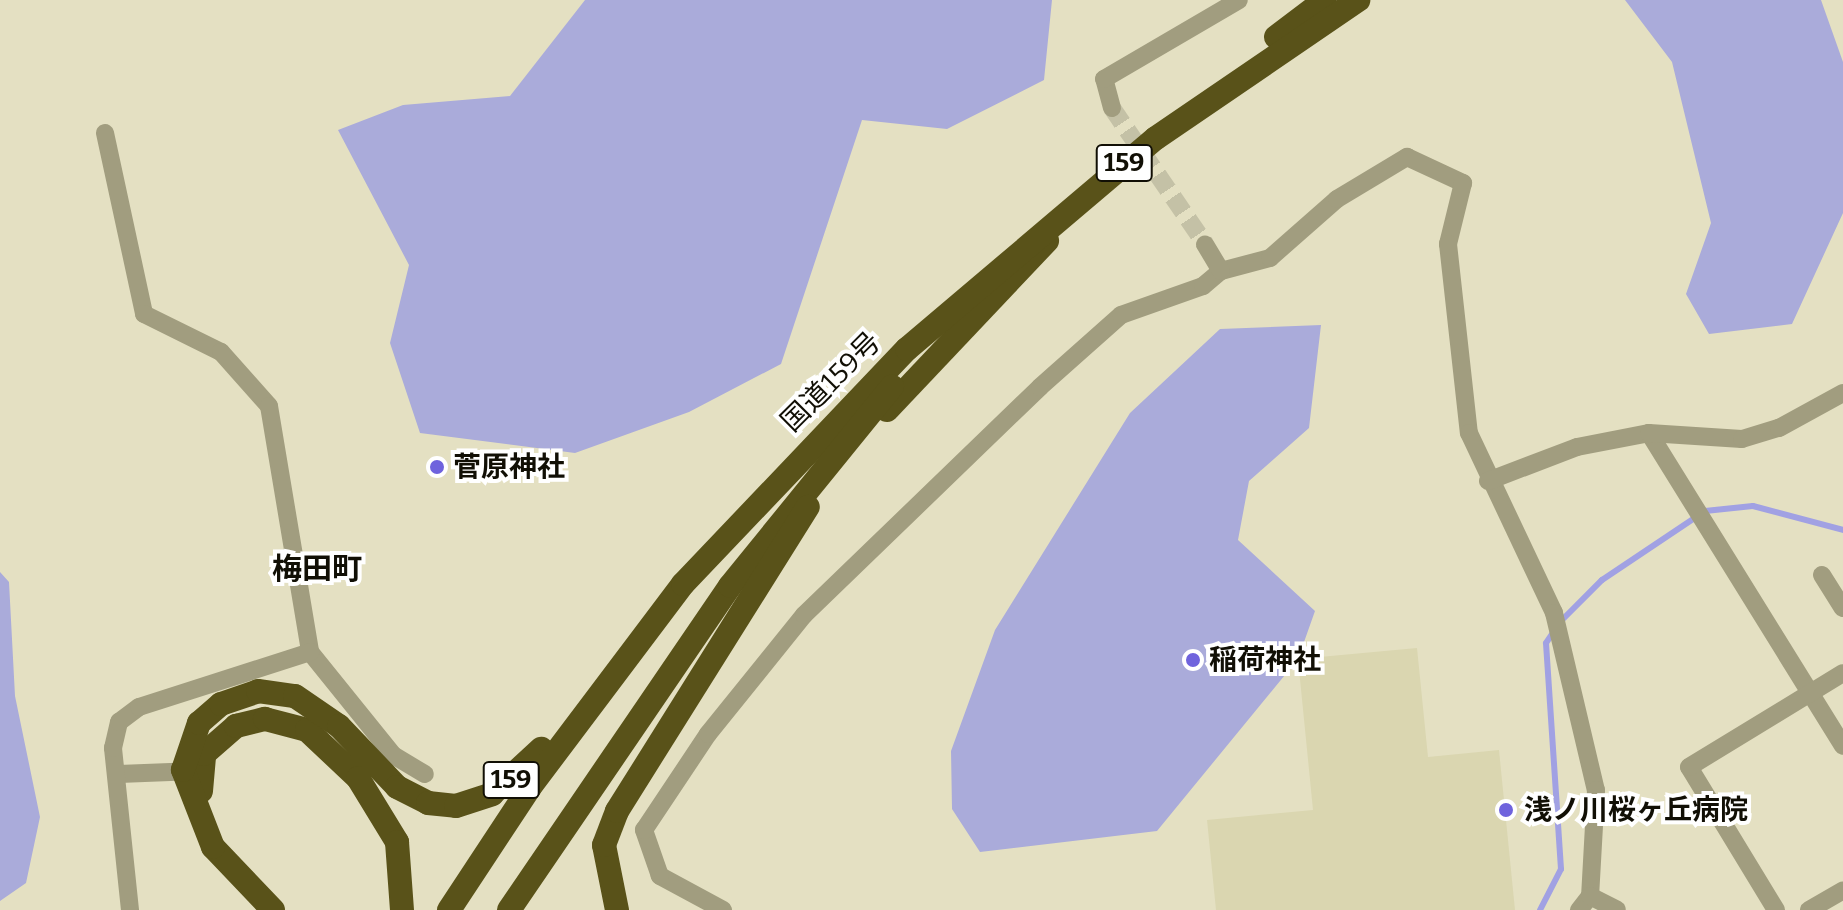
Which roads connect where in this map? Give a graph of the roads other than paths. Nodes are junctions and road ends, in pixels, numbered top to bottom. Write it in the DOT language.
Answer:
graph roads {
  1 [pos="1239,0"];
  2 [pos="1325,0"];
  3 [pos="1358,0"];
  4 [pos="1377,0"];
  5 [pos="1112,108"];
  6 [pos="105,133"];
  7 [pos="1156,138"];
  8 [pos="1047,241"];
  9 [pos="1205,244"];
  10 [pos="1221,271"];
  11 [pos="907,349"];
  12 [pos="1843,393"];
  13 [pos="1649,433"];
  14 [pos="1488,481"];
  15 [pos="1822,575"];
  16 [pos="1843,608"];
  17 [pos="310,652"];
  18 [pos="1843,673"];
  19 [pos="1810,693"];
  20 [pos="1843,746"];
  21 [pos="191,770"];
  22 [pos="119,774"];
  23 [pos="425,774"];
  24 [pos="1843,890"];
  25 [pos="1585,903"];
  26 [pos="130,910"];
  27 [pos="273,910"];
  28 [pos="288,910"];
  29 [pos="402,910"];
  30 [pos="449,910"];
  31 [pos="509,910"];
  32 [pos="617,910"];
  33 [pos="723,910"];
  34 [pos="1617,910"];
  35 [pos="1776,910"];
  36 [pos="1809,910"];
  1 -- 5 [label="street"];
  2 -- 7 [label="highway"];
  3 -- 7 [label="highway, 国道159号 / 159"];
  4 -- 8 [label="highway, 国道159号 / 159"];
  6 -- 17 [label="street"];
  7 -- 11 [label="highway, 国道159号 / 159"];
  8 -- 31 [label="highway, 国道159号 / 159"];
  8 -- 32 [label="highway, 159"];
  9 -- 10 [label="street"];
  10 -- 14 [label="street"];
  10 -- 33 [label="street"];
  11 -- 21 [label="highway, 159"];
  11 -- 30 [label="highway, 国道159号 / 159"];
  12 -- 13 [label="street"];
  13 -- 14 [label="street"];
  13 -- 19 [label="street"];
  14 -- 25 [label="street"];
  15 -- 16 [label="street"];
  17 -- 22 [label="street"];
  17 -- 23 [label="street"];
  18 -- 19 [label="street"];
  19 -- 20 [label="street"];
  19 -- 35 [label="street"];
  21 -- 22 [label="street"];
  21 -- 27 [label="highway"];
  21 -- 28 [label="highway"];
  21 -- 29 [label="highway"];
  22 -- 26 [label="street"];
  24 -- 36 [label="street"];
  25 -- 34 [label="street"];
}
